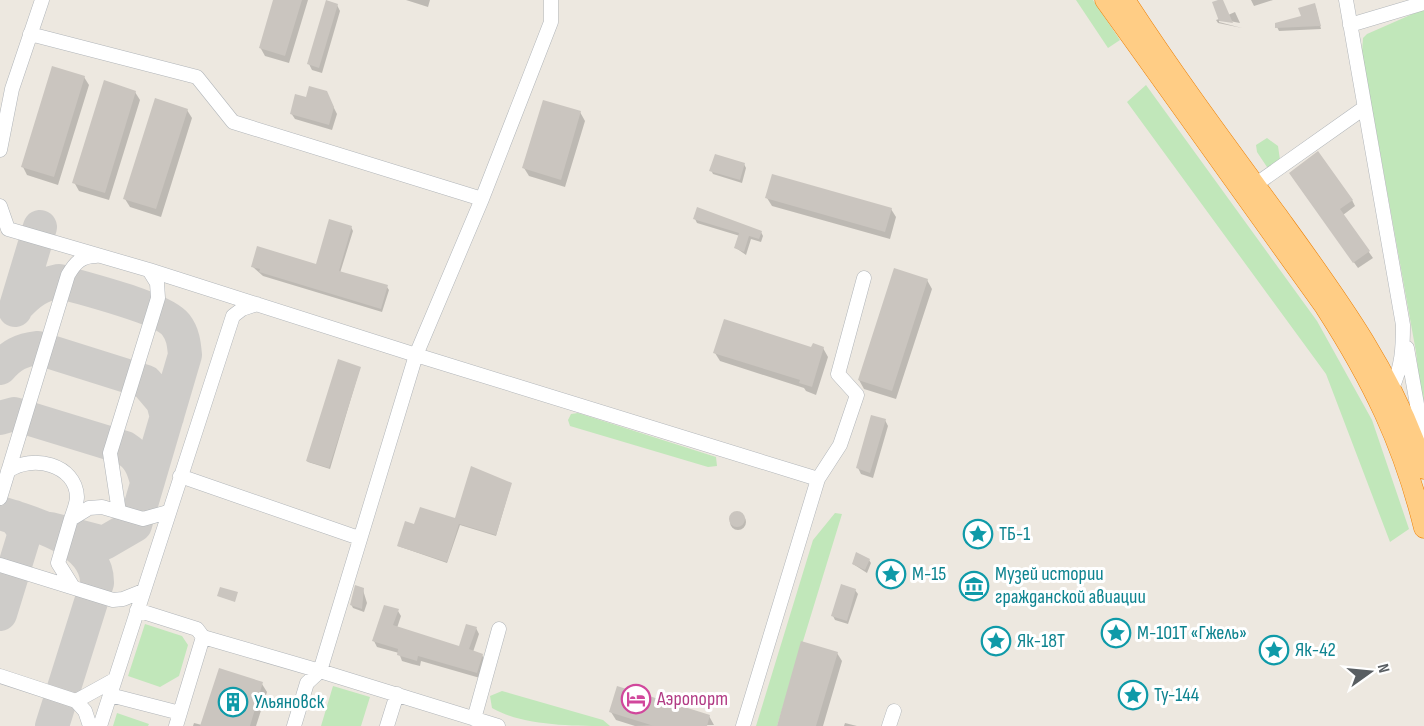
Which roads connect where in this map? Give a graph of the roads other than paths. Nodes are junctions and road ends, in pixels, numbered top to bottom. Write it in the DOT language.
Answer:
graph roads {
  1 [pos="42,0"];
  2 [pos="551,0"];
  3 [pos="1105,0"];
  4 [pos="1125,0"];
  5 [pos="1346,0"];
  6 [pos="1424,3"];
  7 [pos="1350,25"];
  8 [pos="30,34"];
  9 [pos="6,86"];
  10 [pos="1364,108"];
  11 [pos="0,150"];
  12 [pos="1255,185"];
  13 [pos="482,199"];
  14 [pos="0,206"];
  15 [pos="101,255"];
  16 [pos="149,270"];
  17 [pos="864,278"];
  18 [pos="257,304"];
  19 [pos="1403,325"];
  20 [pos="416,355"];
  21 [pos="1385,392"];
  22 [pos="20,433"];
  23 [pos="1424,444"];
  24 [pos="40,462"];
  25 [pos="1424,469"];
  26 [pos="8,471"];
  27 [pos="180,476"];
  28 [pos="818,479"];
  29 [pos="0,498"];
  30 [pos="118,505"];
  31 [pos="168,512"];
  32 [pos="71,519"];
  33 [pos="143,519"];
  34 [pos="1424,528"];
  35 [pos="359,538"];
  36 [pos="157,546"];
  37 [pos="58,563"];
  38 [pos="1,565"];
  39 [pos="32,574"];
  40 [pos="73,587"];
  41 [pos="143,591"];
  42 [pos="113,600"];
  43 [pos="135,617"];
  44 [pos="499,629"];
  45 [pos="203,637"];
  46 [pos="320,671"];
  47 [pos="0,676"];
  48 [pos="114,680"];
  49 [pos="110,694"];
  50 [pos="396,694"];
  51 [pos="76,700"];
  52 [pos="894,711"];
  53 [pos="474,718"];
  54 [pos="178,719"];
  55 [pos="90,726"];
  56 [pos="100,726"];
  57 [pos="294,726"];
  58 [pos="387,726"];
  59 [pos="498,726"];
  60 [pos="744,726"];
  61 [pos="889,726"];
  1 -- 8 [label="street"];
  2 -- 13 [label="street"];
  3 -- 21 [label="highway"];
  4 -- 12 [label="highway"];
  5 -- 7 [label="street"];
  6 -- 7 [label="street"];
  7 -- 10 [label="street"];
  8 -- 9 [label="street"];
  8 -- 13 [label="street"];
  9 -- 11 [label="street"];
  10 -- 12 [label="street"];
  10 -- 19 [label="street"];
  12 -- 21 [label="highway"];
  13 -- 20 [label="street"];
  14 -- 15 [label="street"];
  15 -- 16 [label="street"];
  15 -- 22 [label="street"];
  16 -- 18 [label="street"];
  16 -- 30 [label="street"];
  17 -- 28 [label="street"];
  18 -- 20 [label="street"];
  18 -- 27 [label="street"];
  19 -- 21 [label="street"];
  19 -- 23 [label="street"];
  20 -- 28 [label="street"];
  20 -- 35 [label="street"];
  21 -- 25 [label="highway"];
  21 -- 34 [label="highway"];
  22 -- 24 [label="street"];
  22 -- 26 [label="street"];
  24 -- 26 [label="street"];
  24 -- 32 [label="street"];
  26 -- 29 [label="street"];
  27 -- 31 [label="street"];
  27 -- 35 [label="street"];
  28 -- 60 [label="street"];
  30 -- 32 [label="street"];
  30 -- 33 [label="street"];
  31 -- 33 [label="street"];
  31 -- 36 [label="street"];
  32 -- 37 [label="street"];
  33 -- 36 [label="street"];
  35 -- 46 [label="street"];
  36 -- 41 [label="street"];
  37 -- 39 [label="street"];
  37 -- 40 [label="street"];
  38 -- 39 [label="street"];
  39 -- 40 [label="street"];
  40 -- 42 [label="street"];
  41 -- 42 [label="street"];
  41 -- 43 [label="street"];
  42 -- 43 [label="street"];
  43 -- 45 [label="street"];
  43 -- 48 [label="street"];
  44 -- 53 [label="street"];
  45 -- 46 [label="street"];
  45 -- 54 [label="street"];
  46 -- 50 [label="street"];
  46 -- 57 [label="street"];
  47 -- 51 [label="street"];
  48 -- 49 [label="street"];
  48 -- 51 [label="street"];
  49 -- 54 [label="street"];
  49 -- 56 [label="street"];
  50 -- 53 [label="street"];
  50 -- 58 [label="street"];
  51 -- 55 [label="street"];
  52 -- 61 [label="street"];
  53 -- 59 [label="street"];
}
